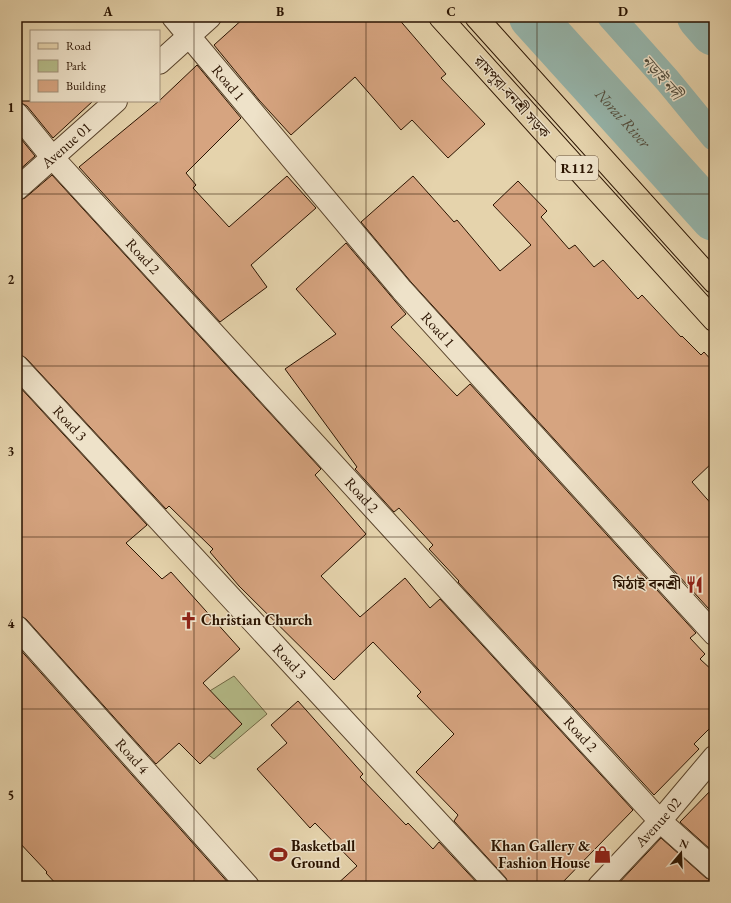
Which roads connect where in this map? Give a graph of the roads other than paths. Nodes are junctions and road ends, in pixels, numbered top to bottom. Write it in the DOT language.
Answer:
graph roads {
  1 [pos="173,17"];
  2 [pos="210,17"];
  3 [pos="440,17"];
  4 [pos="476,17"];
  5 [pos="190,36"];
  6 [pos="160,62"];
  7 [pos="115,102"];
  8 [pos="17,114"];
  9 [pos="52,157"];
  10 [pos="17,189"];
  11 [pos="714,282"];
  12 [pos="714,320"];
  13 [pos="17,366"];
  14 [pos="17,627"];
  15 [pos="714,634"];
  16 [pos="714,757"];
  17 [pos="660,821"];
  18 [pos="714,869"];
  19 [pos="248,886"];
  20 [pos="497,886"];
  21 [pos="599,886"];
  1 -- 5 [label="street, Road 1"];
  2 -- 5 [label="street"];
  3 -- 12 [label="main road, রামপুরা-বনশ্রী সড়ক / R112"];
  4 -- 11 [label="main road, রামপুরা-বনশ্রী সড়ক / R112"];
  5 -- 6 [label="street"];
  5 -- 15 [label="street, Road 1"];
  7 -- 9 [label="street, Avenue 01"];
  8 -- 9 [label="street, Road 2"];
  9 -- 10 [label="street, Avenue 01"];
  9 -- 17 [label="street, Road 2"];
  13 -- 20 [label="street, Road 3"];
  14 -- 19 [label="street, Road 4"];
  16 -- 17 [label="street, Avenue 02"];
  17 -- 18 [label="street, Road 2"];
  17 -- 21 [label="street, Avenue 02"];
}
